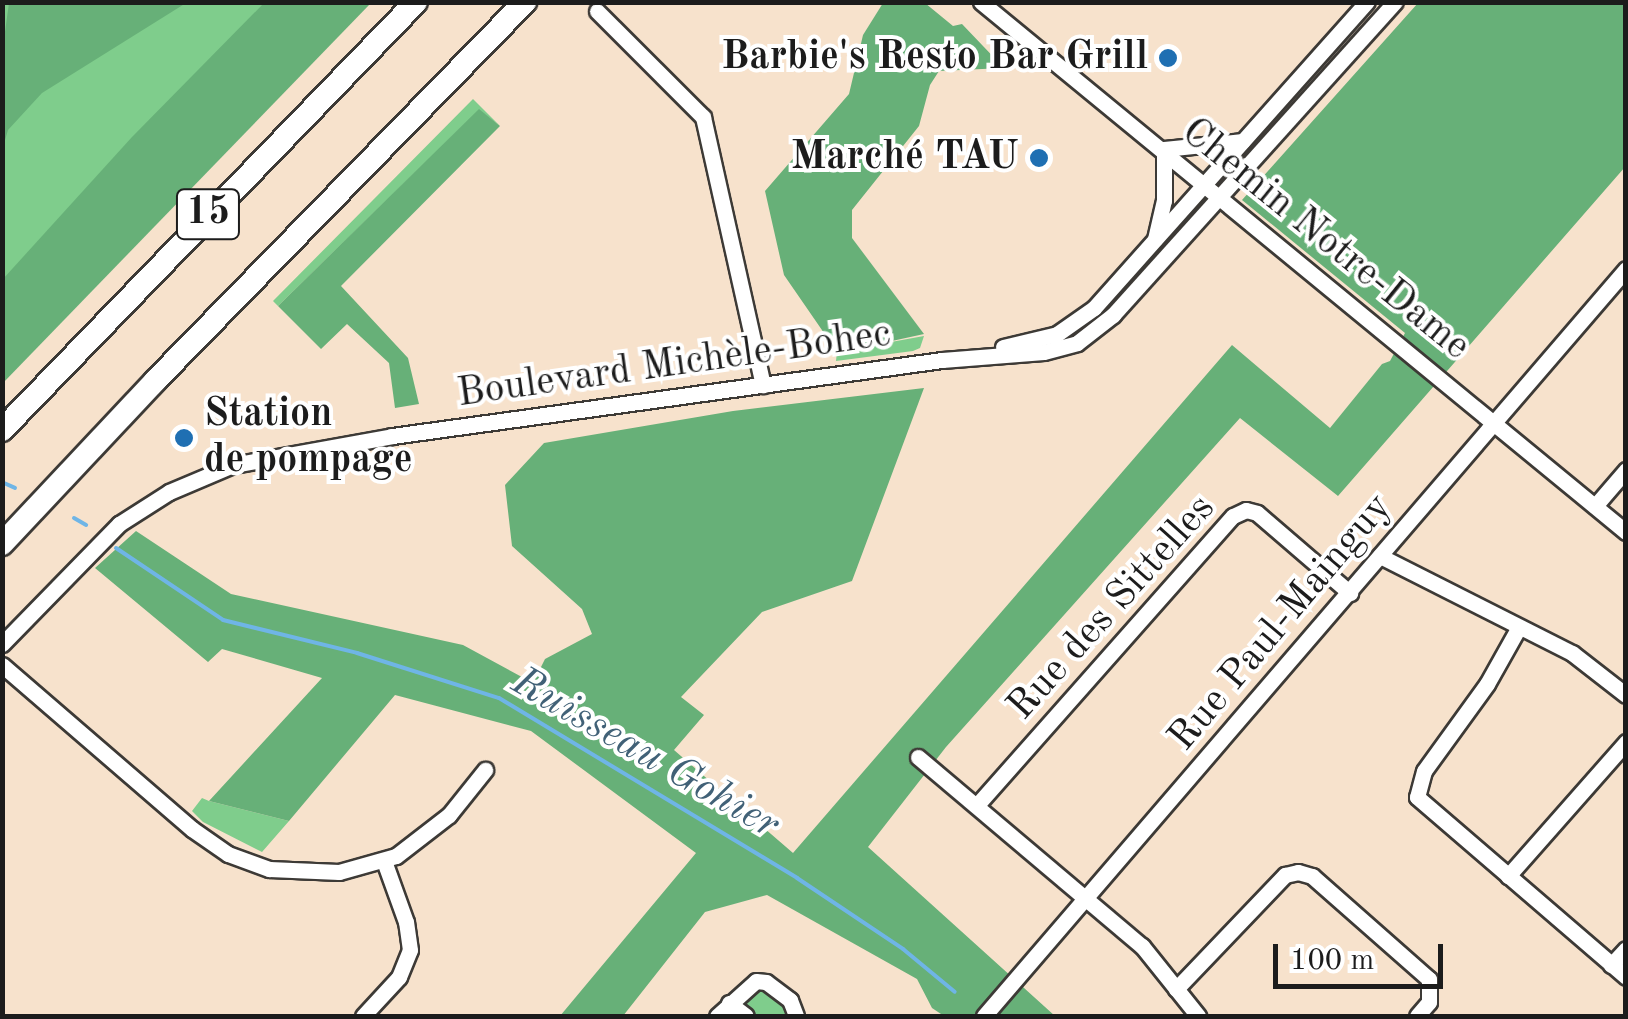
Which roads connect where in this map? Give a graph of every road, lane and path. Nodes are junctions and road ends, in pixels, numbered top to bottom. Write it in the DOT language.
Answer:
graph roads {
  1 [pos="416,2"];
  2 [pos="525,2"];
  3 [pos="981,2"];
  4 [pos="1367,2"];
  5 [pos="1395,2"];
  6 [pos="596,12"];
  7 [pos="1243,142"];
  8 [pos="1164,149"];
  9 [pos="1206,185"];
  10 [pos="1220,198"];
  11 [pos="1154,243"];
  12 [pos="1626,269"];
  13 [pos="942,360"];
  14 [pos="763,384"];
  15 [pos="1494,422"];
  16 [pos="2,430"];
  17 [pos="1626,470"];
  18 [pos="1595,506"];
  19 [pos="1626,532"];
  20 [pos="2,544"];
  21 [pos="1380,556"];
  22 [pos="1350,593"];
  23 [pos="1519,627"];
  24 [pos="2,644"];
  25 [pos="2,665"];
  26 [pos="1626,694"];
  27 [pos="1626,742"];
  28 [pos="918,756"];
  29 [pos="485,770"];
  30 [pos="977,805"];
  31 [pos="384,861"];
  32 [pos="1508,876"];
  33 [pos="1087,901"];
  34 [pos="1626,949"];
  35 [pos="1611,965"];
  36 [pos="1626,978"];
  37 [pos="1176,989"];
  38 [pos="730,1002"];
  39 [pos="363,1016"];
  40 [pos="716,1016"];
  41 [pos="746,1016"];
  42 [pos="796,1016"];
  43 [pos="984,1016"];
  44 [pos="1198,1016"];
  45 [pos="1416,1016"];
  1 -- 16 [label="highway, 15"];
  2 -- 20 [label="highway, 15"];
  3 -- 8 [label="street, Chemin Notre-Dame"];
  4 -- 7 [label="street, Boulevard Michèle-Bohec"];
  5 -- 10 [label="street, Boulevard Michèle-Bohec"];
  6 -- 14 [label="street"];
  7 -- 8 [label="street"];
  7 -- 9 [label="street, Boulevard Michèle-Bohec"];
  8 -- 9 [label="street, Chemin Notre-Dame"];
  8 -- 11 [label="street"];
  9 -- 10 [label="street, Chemin Notre-Dame"];
  9 -- 11 [label="street, Boulevard Michèle-Bohec"];
  10 -- 13 [label="street, Boulevard Michèle-Bohec"];
  10 -- 15 [label="street, Chemin Notre-Dame"];
  11 -- 13 [label="street, Boulevard Michèle-Bohec"];
  12 -- 15 [label="street, Rue Paul-Mainguy"];
  13 -- 14 [label="street, Boulevard Michèle-Bohec"];
  14 -- 24 [label="street, Boulevard Michèle-Bohec"];
  15 -- 18 [label="street, Chemin Notre-Dame"];
  15 -- 21 [label="street, Rue Paul-Mainguy"];
  17 -- 18 [label="street"];
  18 -- 19 [label="street, Chemin Notre-Dame"];
  21 -- 22 [label="street, Rue Paul-Mainguy"];
  21 -- 23 [label="street"];
  22 -- 30 [label="street, Rue des Sittelles"];
  22 -- 33 [label="street, Rue Paul-Mainguy"];
  23 -- 26 [label="street"];
  23 -- 32 [label="street"];
  25 -- 31 [label="street"];
  27 -- 32 [label="street"];
  28 -- 30 [label="street"];
  29 -- 31 [label="street"];
  30 -- 33 [label="street"];
  31 -- 39 [label="street"];
  32 -- 35 [label="street"];
  33 -- 37 [label="street"];
  33 -- 43 [label="street, Rue Paul-Mainguy"];
  34 -- 35 [label="street"];
  35 -- 36 [label="street"];
  37 -- 44 [label="street"];
  37 -- 45 [label="street"];
  38 -- 40 [label="street"];
  38 -- 41 [label="street"];
  38 -- 42 [label="street"];
}
